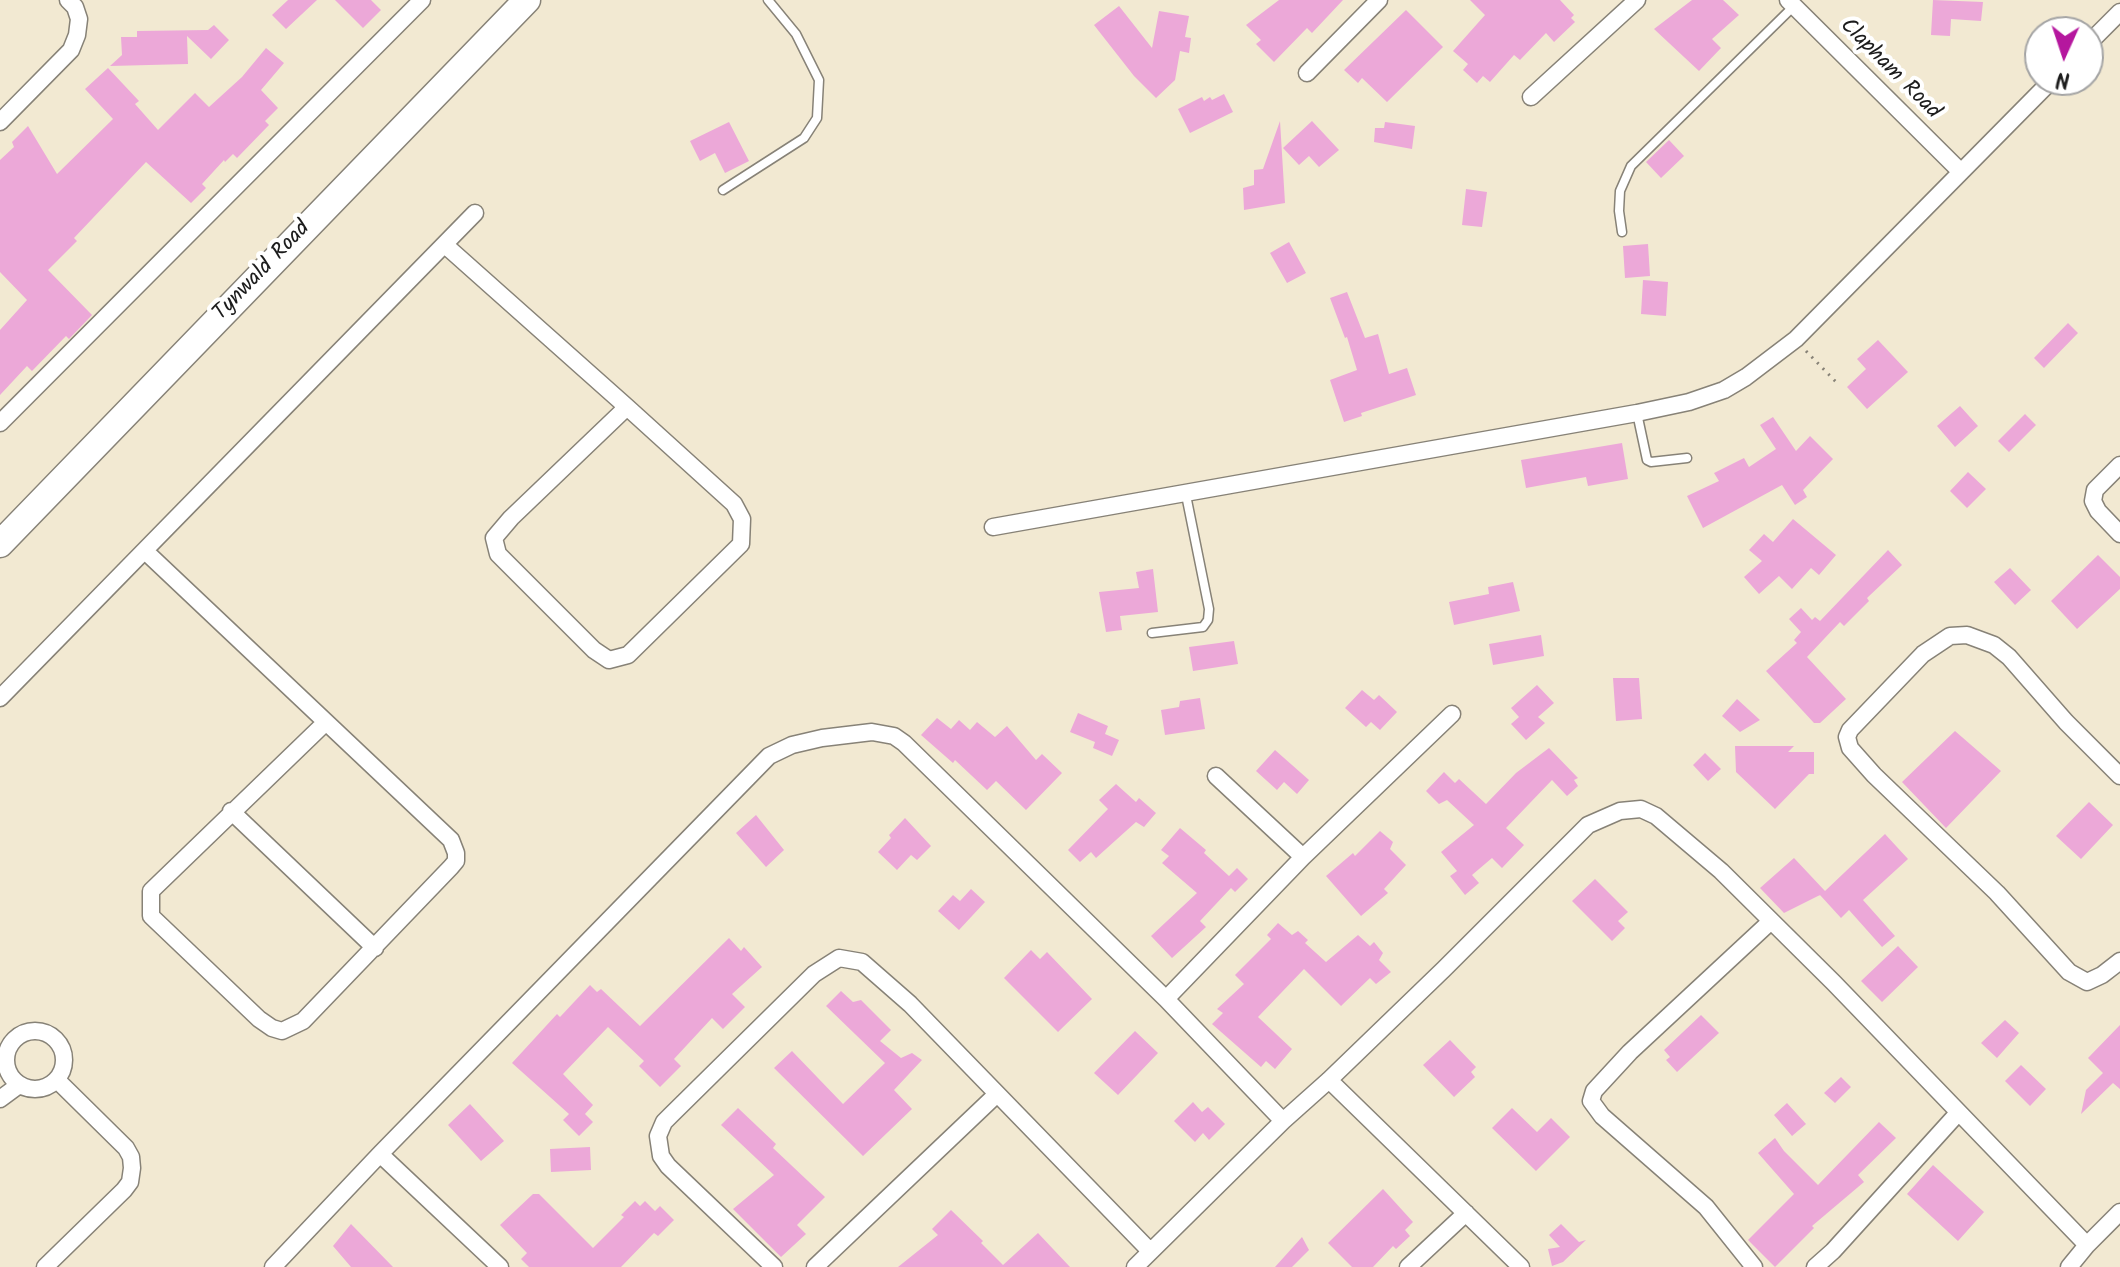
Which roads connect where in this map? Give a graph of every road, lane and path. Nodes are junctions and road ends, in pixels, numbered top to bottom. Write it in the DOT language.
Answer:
graph roads {
  1 [pos="68,0"];
  2 [pos="422,0"];
  3 [pos="527,0"];
  4 [pos="768,0"];
  5 [pos="1379,0"];
  6 [pos="1637,0"];
  7 [pos="1791,3"];
  8 [pos="2120,12"];
  9 [pos="2104,28"];
  10 [pos="1307,73"];
  11 [pos="2036,96"];
  12 [pos="1531,97"];
  13 [pos="0,122"];
  14 [pos="1960,171"];
  15 [pos="723,190"];
  16 [pos="475,213"];
  17 [pos="1622,232"];
  18 [pos="445,245"];
  19 [pos="1796,339"];
  20 [pos="1839,385"];
  21 [pos="627,407"];
  22 [pos="1637,413"];
  23 [pos="0,423"];
  24 [pos="1687,458"];
  25 [pos="2120,465"];
  26 [pos="1186,495"];
  27 [pos="993,527"];
  28 [pos="2120,534"];
  29 [pos="0,544"];
  30 [pos="145,551"];
  31 [pos="1152,633"];
  32 [pos="0,698"];
  33 [pos="1452,714"];
  34 [pos="326,722"];
  35 [pos="1216,776"];
  36 [pos="2120,776"];
  37 [pos="231,811"];
  38 [pos="1303,857"];
  39 [pos="1770,922"];
  40 [pos="375,948"];
  41 [pos="2120,961"];
  42 [pos="1166,999"];
  43 [pos="4,1040"];
  44 [pos="57,1080"];
  45 [pos="1329,1080"];
  46 [pos="19,1085"];
  47 [pos="997,1094"];
  48 [pos="0,1099"];
  49 [pos="1958,1113"];
  50 [pos="1283,1121"];
  51 [pos="380,1154"];
  52 [pos="2120,1212"];
  53 [pos="1466,1213"];
  54 [pos="2087,1245"];
  55 [pos="1150,1251"];
  56 [pos="45,1267"];
  57 [pos="273,1267"];
  58 [pos="500,1267"];
  59 [pos="774,1267"];
  60 [pos="815,1267"];
  61 [pos="1135,1267"];
  62 [pos="1408,1267"];
  63 [pos="1521,1267"];
  64 [pos="1754,1267"];
  65 [pos="1815,1267"];
  66 [pos="2069,1267"];
  1 -- 13 [label="street"];
  2 -- 23 [label="street"];
  3 -- 29 [label="main road, Tynwald Road"];
  4 -- 15 [label="lane"];
  5 -- 10 [label="street"];
  6 -- 12 [label="street"];
  7 -- 14 [label="street, Clapham Road"];
  7 -- 17 [label="lane"];
  8 -- 9 [label="street"];
  11 -- 14 [label="street"];
  14 -- 19 [label="street"];
  16 -- 18 [label="street"];
  18 -- 21 [label="street"];
  18 -- 30 [label="street"];
  19 -- 20 [label="path"];
  19 -- 22 [label="street"];
  21 -- 21 [label="street"];
  22 -- 24 [label="lane"];
  22 -- 26 [label="street"];
  25 -- 28 [label="street"];
  26 -- 27 [label="street"];
  26 -- 31 [label="lane"];
  30 -- 32 [label="street"];
  30 -- 34 [label="street"];
  33 -- 38 [label="street"];
  34 -- 37 [label="street"];
  34 -- 40 [label="street"];
  35 -- 38 [label="street"];
  36 -- 41 [label="street"];
  37 -- 40 [label="street"];
  37 -- 40 [label="street"];
  38 -- 42 [label="street"];
  39 -- 45 [label="street"];
  39 -- 49 [label="street"];
  39 -- 64 [label="street"];
  42 -- 50 [label="street"];
  42 -- 51 [label="street"];
  43 -- 44 [label="street"];
  43 -- 46 [label="street"];
  44 -- 46 [label="street"];
  44 -- 56 [label="street"];
  45 -- 50 [label="street"];
  45 -- 53 [label="street"];
  46 -- 48 [label="street"];
  47 -- 55 [label="street"];
  47 -- 59 [label="street"];
  47 -- 60 [label="street"];
  49 -- 54 [label="street"];
  49 -- 65 [label="street"];
  50 -- 55 [label="street"];
  51 -- 57 [label="street"];
  51 -- 58 [label="street"];
  52 -- 54 [label="street"];
  53 -- 62 [label="street"];
  53 -- 63 [label="street"];
  54 -- 66 [label="street"];
  55 -- 61 [label="street"];
}
